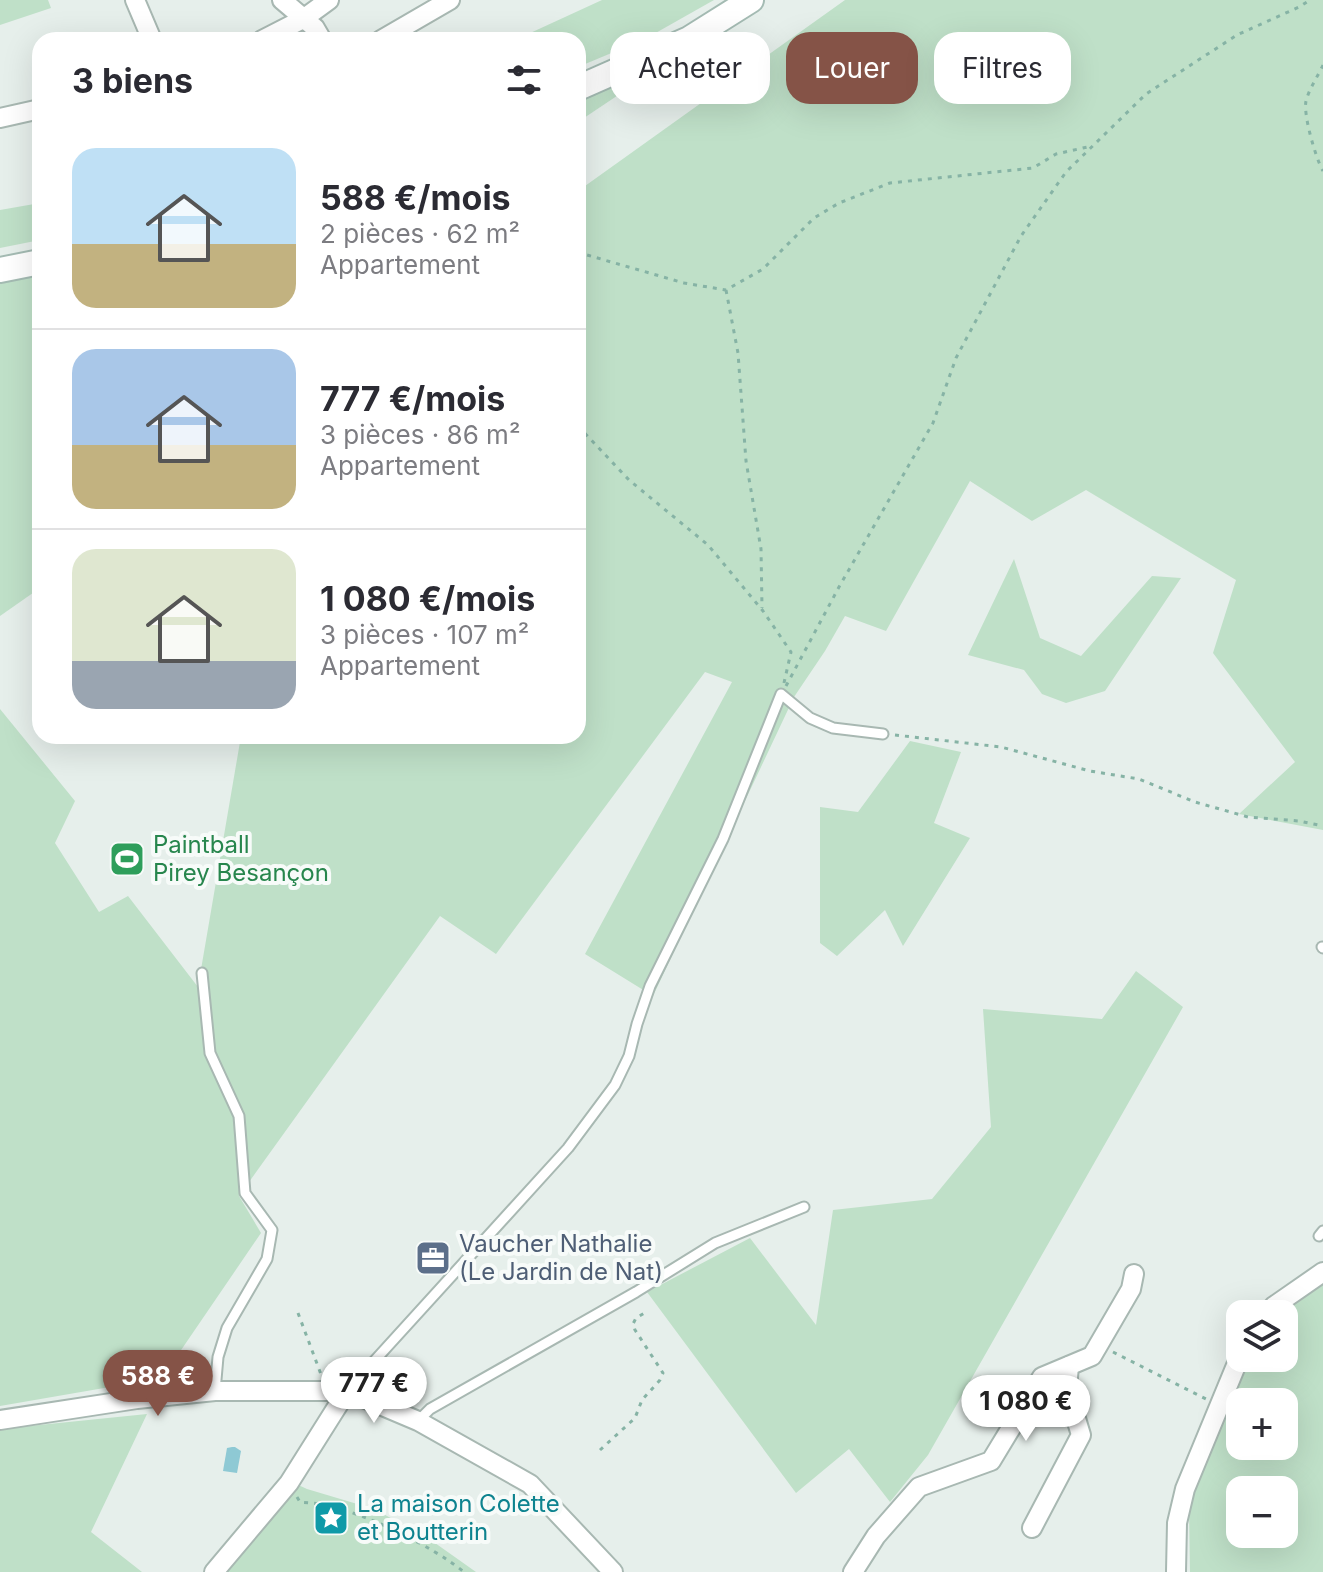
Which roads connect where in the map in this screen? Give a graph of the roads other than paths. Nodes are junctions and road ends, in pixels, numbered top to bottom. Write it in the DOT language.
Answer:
graph roads {
  1 [pos="135,0"];
  2 [pos="282,0"];
  3 [pos="329,0"];
  4 [pos="450,0"];
  5 [pos="751,0"];
  6 [pos="303,19"];
  7 [pos="149,32"];
  8 [pos="278,32"];
  9 [pos="317,32"];
  10 [pos="395,32"];
  11 [pos="586,84"];
  12 [pos="32,111"];
  13 [pos="0,118"];
  14 [pos="32,264"];
  15 [pos="0,270"];
  16 [pos="883,734"];
  17 [pos="202,973"];
  18 [pos="804,1207"];
  19 [pos="1323,1272"];
  20 [pos="1134,1274"];
  21 [pos="1283,1300"];
  22 [pos="1069,1366"];
  23 [pos="1233,1372"];
  24 [pos="215,1391"];
  25 [pos="347,1391"];
  26 [pos="0,1420"];
  27 [pos="418,1421"];
  28 [pos="1032,1528"];
  29 [pos="214,1572"];
  30 [pos="613,1572"];
  31 [pos="853,1572"];
  32 [pos="1176,1572"];
  1 -- 7 [label="street"];
  2 -- 6 [label="street"];
  3 -- 6 [label="street"];
  4 -- 10 [label="street"];
  5 -- 11 [label="main road"];
  6 -- 8 [label="street"];
  6 -- 9 [label="street"];
  12 -- 13 [label="street"];
  14 -- 15 [label="main road"];
  16 -- 25 [label="lane"];
  17 -- 24 [label="lane"];
  18 -- 27 [label="lane"];
  19 -- 21 [label="street"];
  20 -- 22 [label="street"];
  22 -- 28 [label="street"];
  22 -- 31 [label="street"];
  23 -- 32 [label="street"];
  24 -- 25 [label="street"];
  24 -- 26 [label="street"];
  25 -- 27 [label="street"];
  25 -- 29 [label="street"];
  27 -- 30 [label="street"];
}
